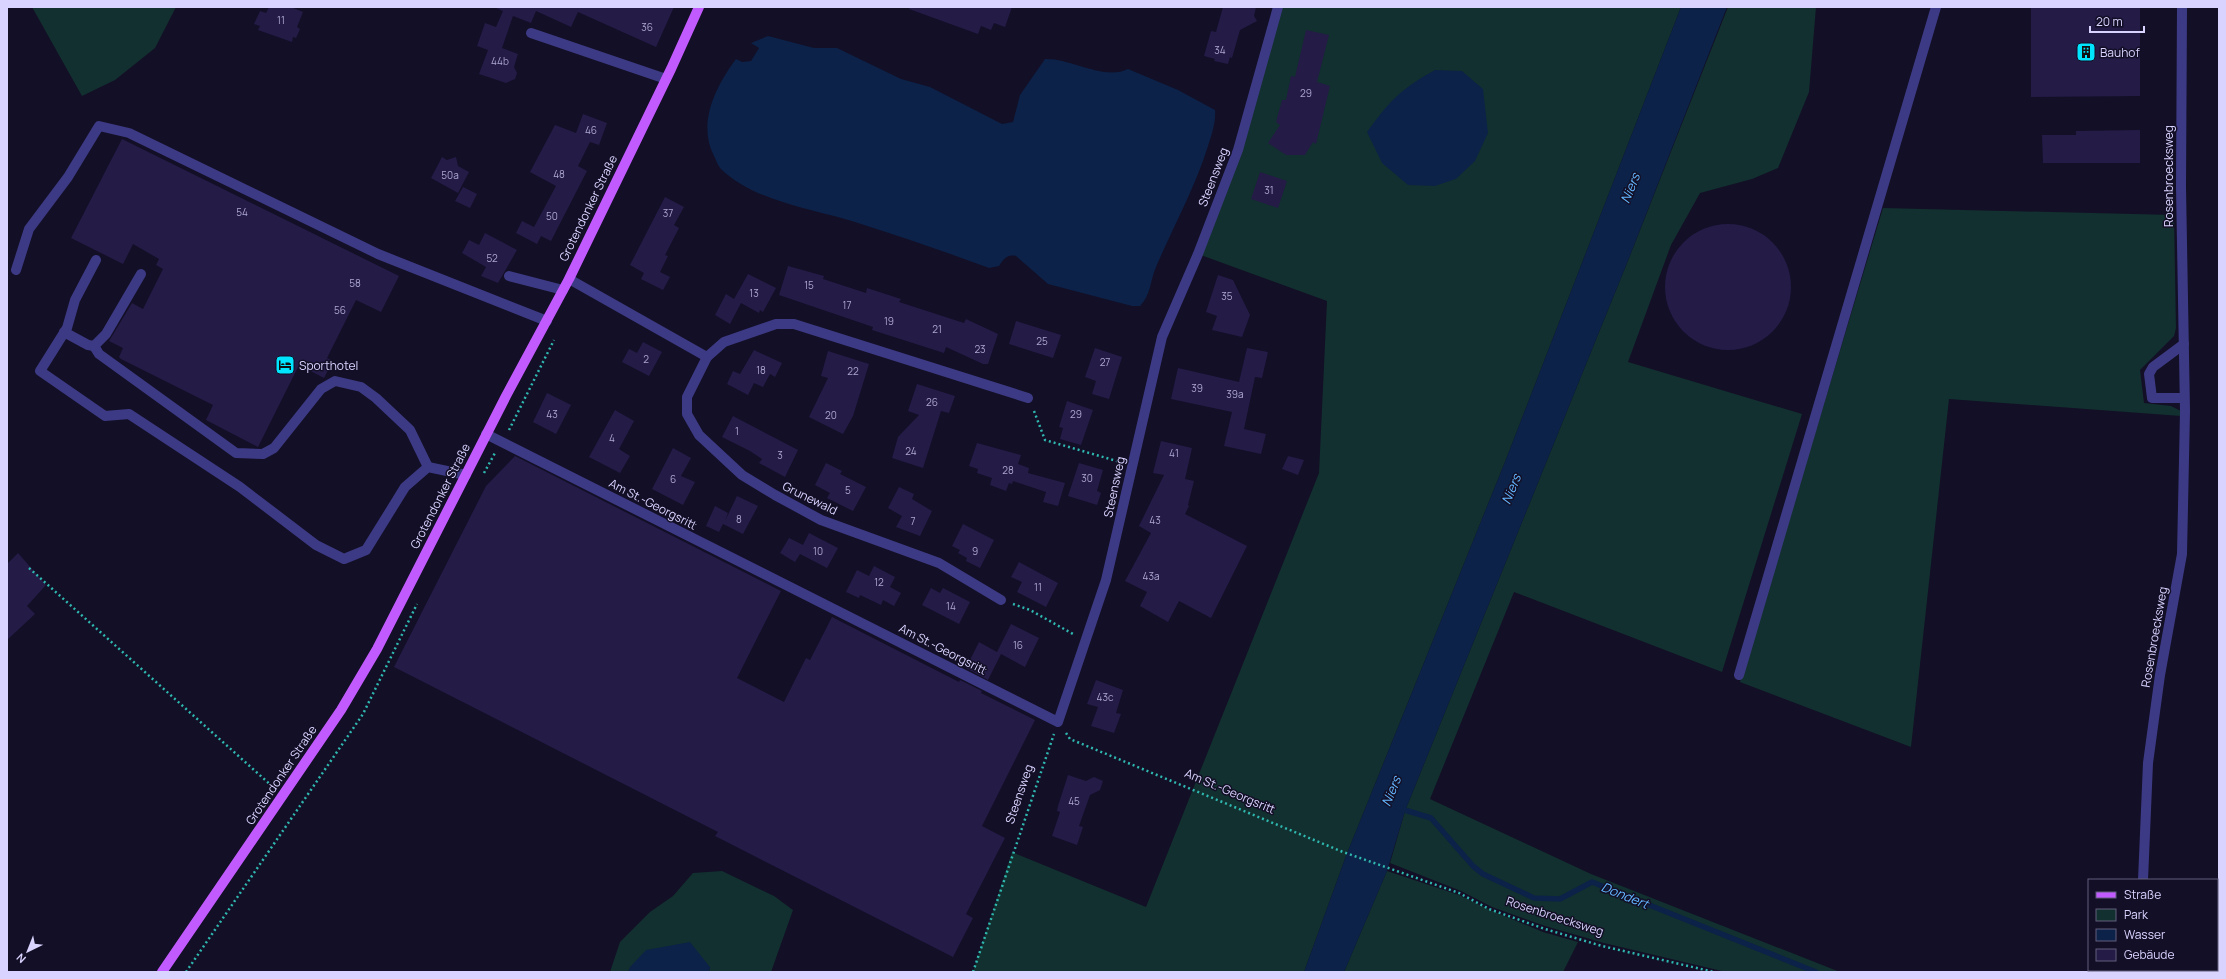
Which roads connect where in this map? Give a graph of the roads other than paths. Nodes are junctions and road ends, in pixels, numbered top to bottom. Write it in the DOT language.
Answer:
graph roads {
  1 [pos="699,7"];
  2 [pos="1278,7"];
  3 [pos="1936,7"];
  4 [pos="2182,7"];
  5 [pos="531,33"];
  6 [pos="666,79"];
  7 [pos="96,260"];
  8 [pos="16,270"];
  9 [pos="141,274"];
  10 [pos="509,276"];
  11 [pos="569,279"];
  12 [pos="563,290"];
  13 [pos="547,321"];
  14 [pos="64,332"];
  15 [pos="2184,344"];
  16 [pos="94,346"];
  17 [pos="707,357"];
  18 [pos="1028,398"];
  19 [pos="2184,398"];
  20 [pos="486,434"];
  21 [pos="428,467"];
  22 [pos="466,475"];
  23 [pos="1000,600"];
  24 [pos="1739,675"];
  25 [pos="1058,722"];
  26 [pos="2143,879"];
  27 [pos="162,972"];
  1 -- 6 [label="main road, Grotendonker Straße"];
  2 -- 25 [label="street, Steensweg"];
  3 -- 24 [label="street"];
  4 -- 15 [label="street, Rosenbroecksweg"];
  5 -- 6 [label="street"];
  6 -- 11 [label="main road, Grotendonker Straße"];
  7 -- 14 [label="street"];
  8 -- 13 [label="street"];
  9 -- 16 [label="street"];
  10 -- 12 [label="street"];
  11 -- 12 [label="main road, Grotendonker Straße"];
  11 -- 17 [label="street"];
  12 -- 13 [label="main road, Grotendonker Straße"];
  13 -- 20 [label="main road, Grotendonker Straße"];
  14 -- 16 [label="street"];
  14 -- 21 [label="street"];
  15 -- 19 [label="street, Rosenbroecksweg"];
  15 -- 19 [label="street"];
  16 -- 21 [label="street"];
  17 -- 18 [label="street, Grunewald"];
  17 -- 23 [label="street, Grunewald"];
  19 -- 26 [label="street, Rosenbroecksweg"];
  20 -- 22 [label="main road, Grotendonker Straße"];
  20 -- 25 [label="street, Am St.-Georgsritt"];
  21 -- 22 [label="street"];
  22 -- 27 [label="main road, Grotendonker Straße"];
}
